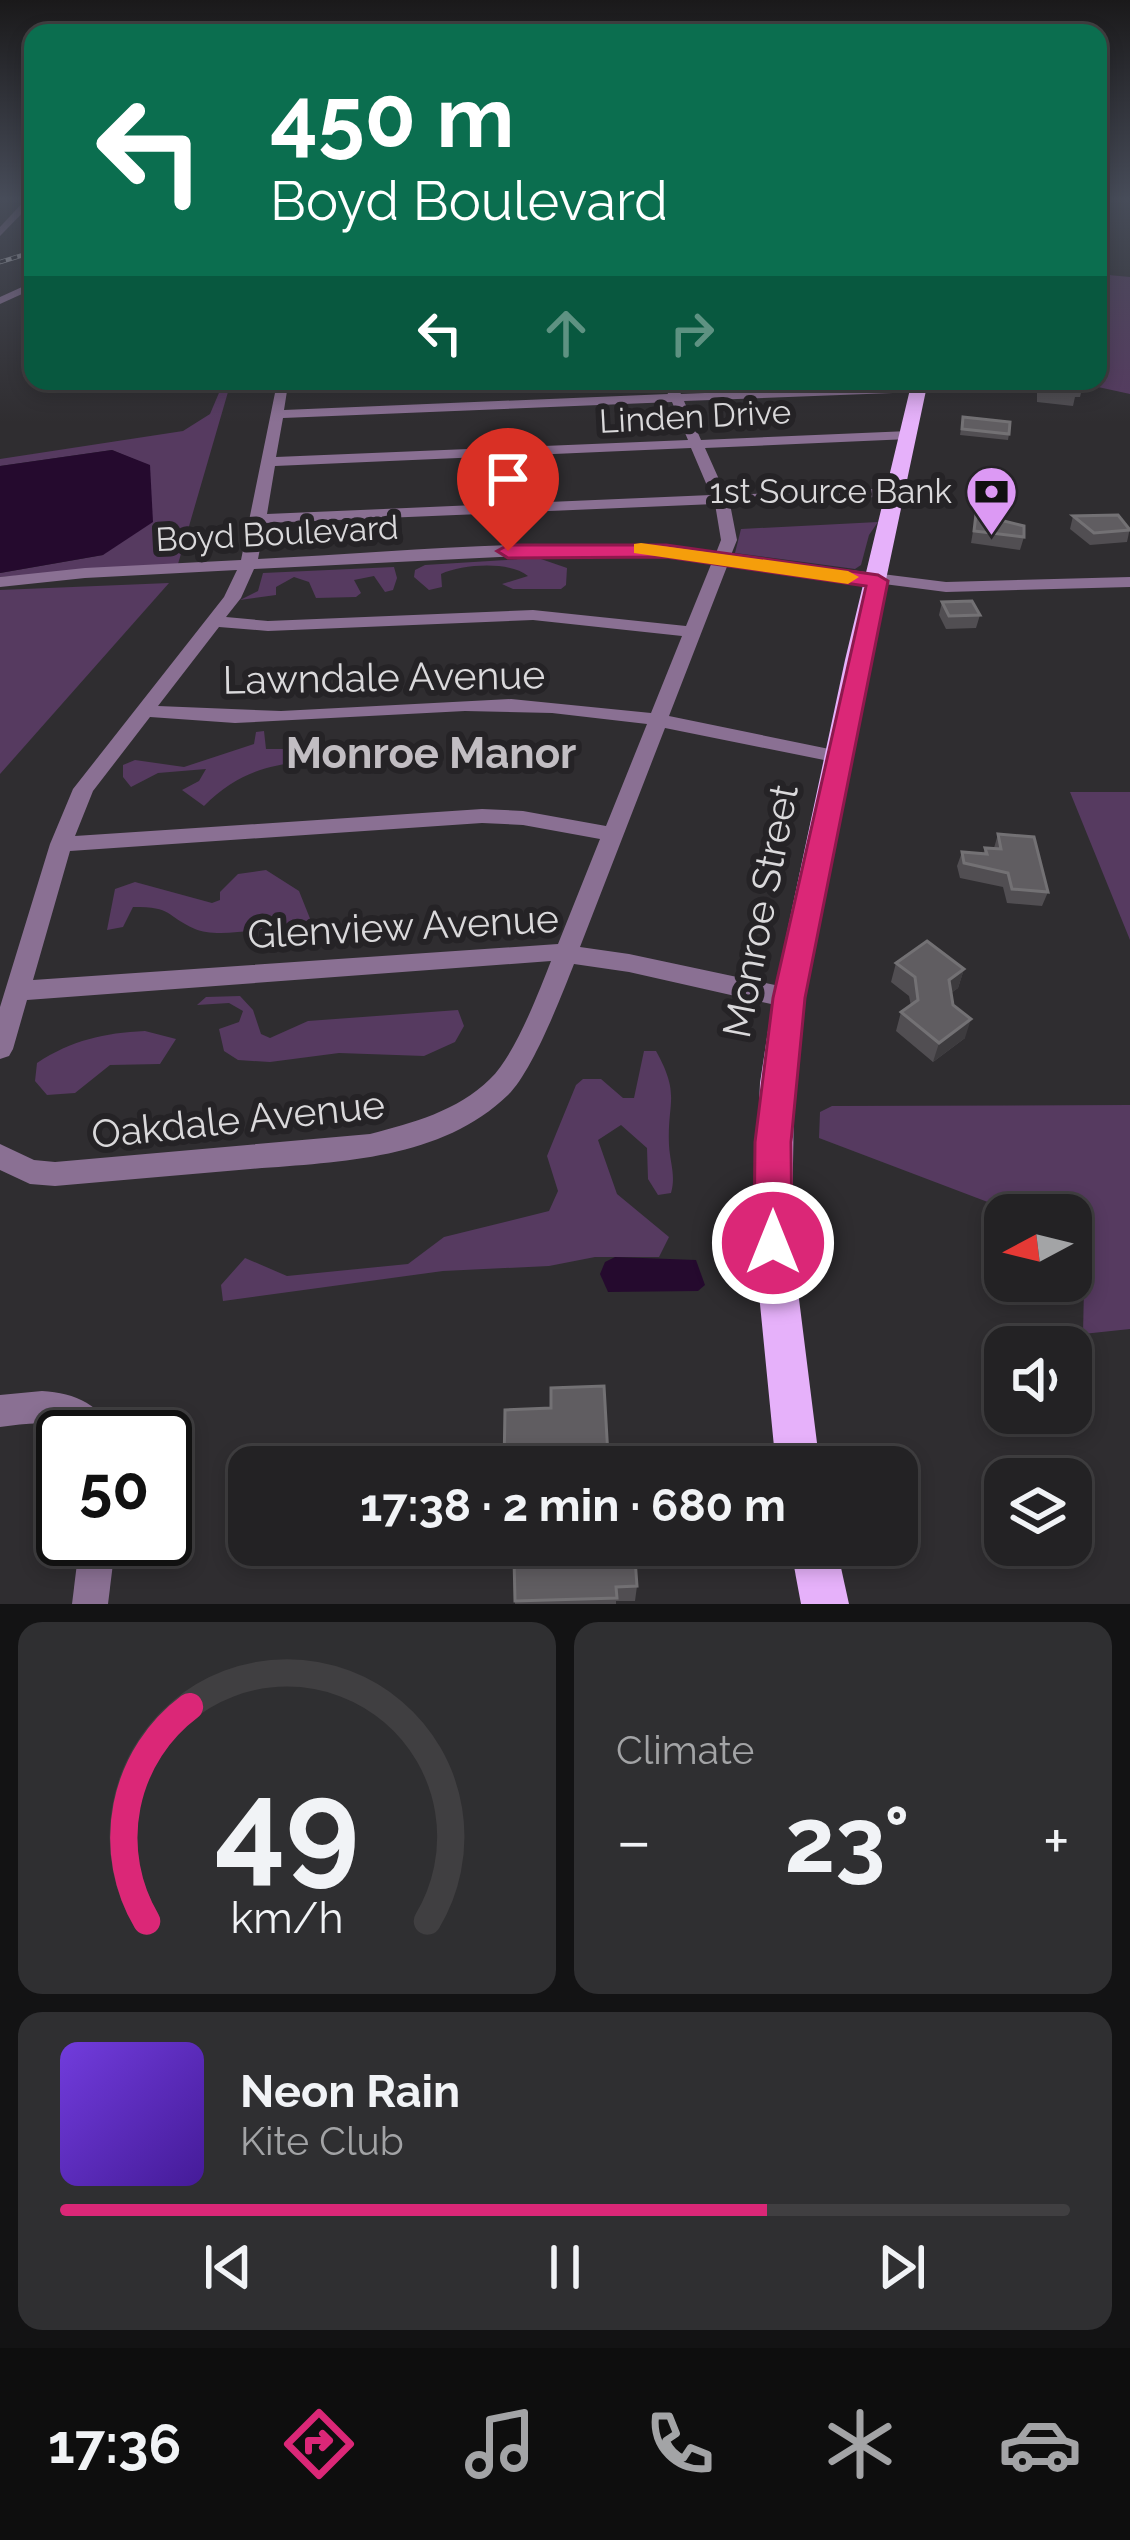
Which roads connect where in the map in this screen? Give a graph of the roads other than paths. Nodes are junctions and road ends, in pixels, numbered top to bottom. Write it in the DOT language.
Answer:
graph roads {
  1 [pos="657,390"];
  2 [pos="673,390"];
  3 [pos="919,390"];
  4 [pos="280,391"];
  5 [pos="278,414"];
  6 [pos="909,435"];
  7 [pos="696,443"];
  8 [pos="269,462"];
  9 [pos="897,492"];
  10 [pos="720,496"];
  11 [pos="259,519"];
  12 [pos="723,559"];
  13 [pos="250,565"];
  14 [pos="878,581"];
  15 [pos="0,582"];
  16 [pos="1130,582"];
  17 [pos="214,621"];
  18 [pos="694,632"];
  19 [pos="143,710"];
  20 [pos="658,722"];
  21 [pos="839,757"];
  22 [pos="612,833"];
  23 [pos="61,844"];
  24 [pos="565,953"];
  25 [pos="16,991"];
  26 [pos="789,998"];
  27 [pos="0,1048"];
  28 [pos="0,1156"];
  29 [pos="66,1410"];
  30 [pos="0,1411"];
  31 [pos="796,1446"];
  32 [pos="95,1566"];
  33 [pos="817,1566"];
  34 [pos="90,1604"];
  35 [pos="825,1604"];
  1 -- 5 [label="street"];
  2 -- 7 [label="street, Oakdale Avenue"];
  3 -- 6 [label="main road, Monroe Street"];
  4 -- 5 [label="street"];
  5 -- 8 [label="street"];
  6 -- 7 [label="street, Linden Drive"];
  6 -- 9 [label="main road, Monroe Street"];
  7 -- 8 [label="street, Linden Drive"];
  7 -- 10 [label="street, Oakdale Avenue"];
  8 -- 11 [label="street"];
  9 -- 10 [label="street"];
  9 -- 14 [label="main road, Monroe Street"];
  10 -- 11 [label="street"];
  10 -- 12 [label="street, Oakdale Avenue"];
  11 -- 13 [label="street"];
  12 -- 13 [label="street, Boyd Boulevard"];
  12 -- 14 [label="street, Boyd Boulevard"];
  12 -- 18 [label="street, Oakdale Avenue"];
  13 -- 15 [label="street, Boyd Boulevard"];
  13 -- 17 [label="street"];
  14 -- 16 [label="street, Boyd Boulevard"];
  14 -- 21 [label="main road, Monroe Street"];
  17 -- 18 [label="street"];
  17 -- 19 [label="street"];
  18 -- 20 [label="street, Oakdale Avenue"];
  19 -- 20 [label="street, Lawndale Avenue"];
  19 -- 23 [label="street"];
  20 -- 21 [label="street, Lawndale Avenue"];
  20 -- 22 [label="street, Oakdale Avenue"];
  21 -- 26 [label="main road, Monroe Street"];
  22 -- 23 [label="street"];
  22 -- 24 [label="street, Oakdale Avenue"];
  23 -- 25 [label="street"];
  24 -- 25 [label="street, Glenview Avenue"];
  24 -- 26 [label="street, Glenview Avenue"];
  24 -- 28 [label="street, Oakdale Avenue"];
  25 -- 27 [label="street"];
  26 -- 31 [label="main road, Monroe Street"];
  29 -- 30 [label="street"];
  32 -- 34 [label="street"];
  33 -- 35 [label="main road"];
}
